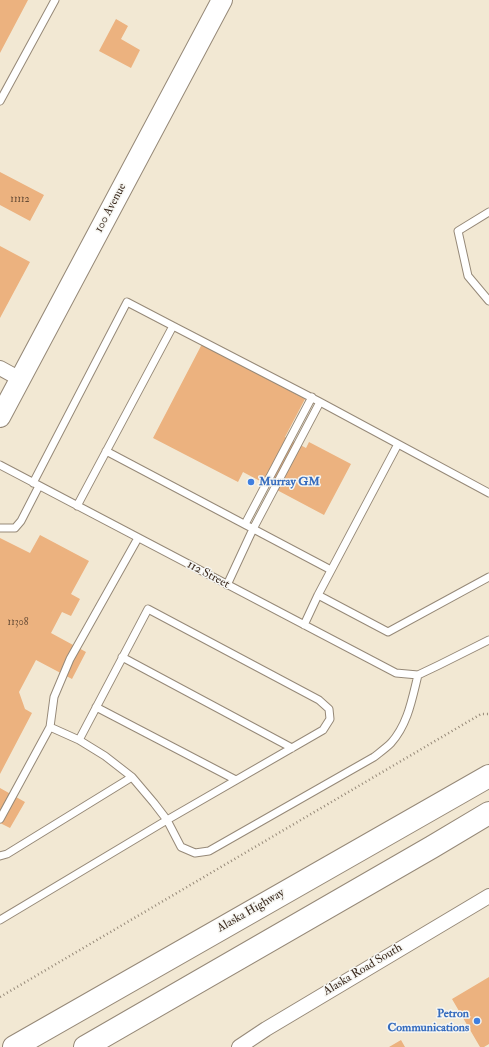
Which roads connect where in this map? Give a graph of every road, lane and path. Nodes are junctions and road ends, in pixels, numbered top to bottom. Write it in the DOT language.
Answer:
graph roads {
  1 [pos="55,0"];
  2 [pos="222,0"];
  3 [pos="0,101"];
  4 [pos="489,212"];
  5 [pos="489,301"];
  6 [pos="173,326"];
  7 [pos="0,368"];
  8 [pos="20,379"];
  9 [pos="312,398"];
  10 [pos="320,402"];
  11 [pos="0,417"];
  12 [pos="398,444"];
  13 [pos="106,451"];
  14 [pos="0,465"];
  15 [pos="36,485"];
  16 [pos="489,493"];
  17 [pos="77,506"];
  18 [pos="245,524"];
  19 [pos="0,528"];
  20 [pos="253,529"];
  21 [pos="138,538"];
  22 [pos="331,570"];
  23 [pos="489,577"];
  24 [pos="227,585"];
  25 [pos="318,594"];
  26 [pos="304,625"];
  27 [pos="489,640"];
  28 [pos="122,658"];
  29 [pos="418,674"];
  30 [pos="96,707"];
  31 [pos="489,714"];
  32 [pos="50,727"];
  33 [pos="79,740"];
  34 [pos="292,748"];
  35 [pos="489,776"];
  36 [pos="132,777"];
  37 [pos="236,780"];
  38 [pos="489,803"];
  39 [pos="489,813"];
  40 [pos="0,819"];
  41 [pos="167,820"];
  42 [pos="432,847"];
  43 [pos="0,856"];
  44 [pos="489,896"];
  45 [pos="0,920"];
  46 [pos="0,997"];
  47 [pos="14,1047"];
  48 [pos="85,1047"];
  49 [pos="239,1047"];
  1 -- 3 [label="lane"];
  2 -- 8 [label="main road, 100 Avenue"];
  4 -- 5 [label="lane"];
  6 -- 9 [label="lane"];
  6 -- 13 [label="lane"];
  6 -- 15 [label="lane"];
  7 -- 8 [label="street"];
  8 -- 11 [label="main road, 100 Avenue"];
  9 -- 10 [label="lane"];
  9 -- 18 [label="lane"];
  10 -- 12 [label="lane"];
  10 -- 20 [label="lane"];
  12 -- 16 [label="lane"];
  12 -- 22 [label="lane"];
  13 -- 17 [label="lane"];
  13 -- 18 [label="lane"];
  14 -- 15 [label="lane, 112 Street"];
  15 -- 17 [label="lane, 112 Street"];
  15 -- 19 [label="lane"];
  17 -- 21 [label="lane, 112 Street"];
  18 -- 20 [label="lane"];
  20 -- 22 [label="lane"];
  20 -- 24 [label="lane"];
  21 -- 24 [label="lane, 112 Street"];
  21 -- 32 [label="lane"];
  22 -- 25 [label="lane"];
  23 -- 25 [label="lane"];
  24 -- 26 [label="lane, 112 Street"];
  25 -- 26 [label="lane"];
  26 -- 29 [label="lane, 112 Street"];
  27 -- 29 [label="lane"];
  28 -- 30 [label="lane"];
  28 -- 34 [label="lane"];
  28 -- 34 [label="lane"];
  29 -- 41 [label="lane"];
  30 -- 33 [label="lane"];
  30 -- 37 [label="lane"];
  31 -- 46 [label="path"];
  32 -- 33 [label="lane"];
  32 -- 40 [label="lane"];
  33 -- 36 [label="lane"];
  34 -- 37 [label="lane"];
  35 -- 47 [label="highway, Alaska Highway"];
  36 -- 41 [label="lane"];
  36 -- 43 [label="lane"];
  37 -- 41 [label="lane"];
  38 -- 42 [label="highway"];
  39 -- 42 [label="highway"];
  41 -- 45 [label="lane"];
  42 -- 48 [label="highway"];
  44 -- 49 [label="street, Alaska Road South"];
}
